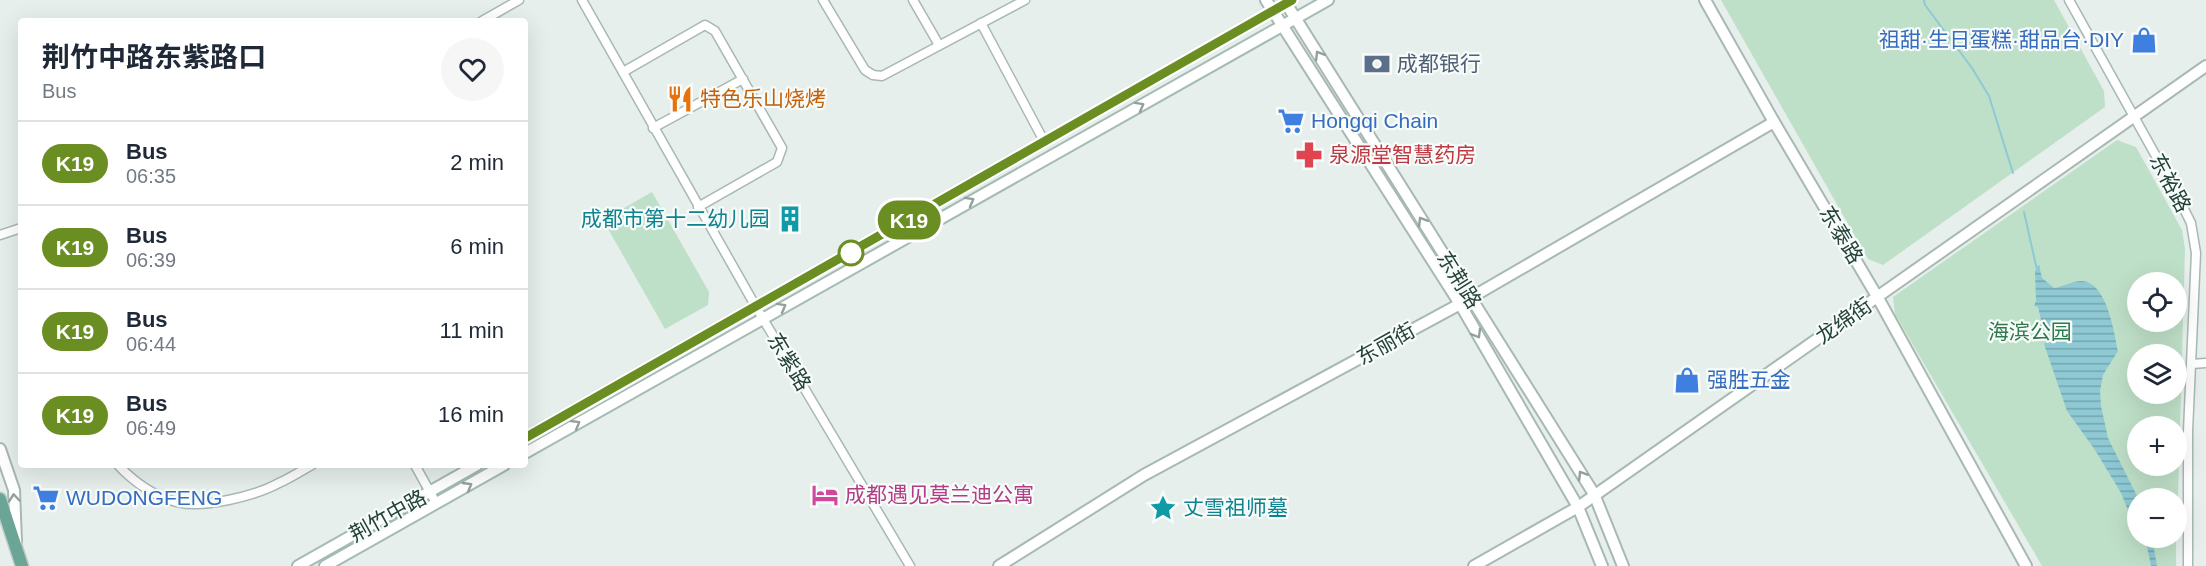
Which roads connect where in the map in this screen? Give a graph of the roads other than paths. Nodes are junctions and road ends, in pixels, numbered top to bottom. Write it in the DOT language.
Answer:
graph roads {
  1 [pos="519,0"];
  2 [pos="582,0"];
  3 [pos="823,0"];
  4 [pos="914,0"];
  5 [pos="1266,0"];
  6 [pos="1328,0"];
  7 [pos="1705,0"];
  8 [pos="2068,0"];
  9 [pos="1021,1"];
  10 [pos="1287,1"];
  11 [pos="1272,11"];
  12 [pos="487,18"];
  13 [pos="1296,18"];
  14 [pos="981,23"];
  15 [pos="1282,26"];
  16 [pos="939,45"];
  17 [pos="2206,66"];
  18 [pos="623,72"];
  19 [pos="743,79"];
  20 [pos="2134,117"];
  21 [pos="1774,122"];
  22 [pos="653,128"];
  23 [pos="1045,142"];
  24 [pos="698,207"];
  25 [pos="18,229"];
  26 [pos="0,235"];
  27 [pos="1878,298"];
  28 [pos="1465,301"];
  29 [pos="756,307"];
  30 [pos="763,318"];
  31 [pos="2206,363"];
  32 [pos="2191,364"];
  33 [pos="528,436"];
  34 [pos="0,449"];
  35 [pos="528,451"];
  36 [pos="121,468"];
  37 [pos="306,468"];
  38 [pos="417,468"];
  39 [pos="472,468"];
  40 [pos="499,468"];
  41 [pos="430,492"];
  42 [pos="1594,494"];
  43 [pos="0,499"];
  44 [pos="436,503"];
  45 [pos="1578,507"];
  46 [pos="17,549"];
  47 [pos="22,566"];
  48 [pos="298,566"];
  49 [pos="325,566"];
  50 [pos="910,566"];
  51 [pos="999,566"];
  52 [pos="1474,566"];
  53 [pos="1602,566"];
  54 [pos="1623,566"];
  55 [pos="2026,566"];
  56 [pos="2188,566"];
  1 -- 12 [label="street"];
  2 -- 18 [label="street, 东紫路"];
  3 -- 16 [label="street"];
  4 -- 16 [label="street"];
  5 -- 11 [label="street, 东荆路"];
  6 -- 13 [label="street"];
  7 -- 21 [label="street, 东泰路"];
  8 -- 20 [label="street, 东裕路"];
  9 -- 14 [label="street"];
  10 -- 11 [label="street"];
  10 -- 13 [label="street, 东荆路"];
  11 -- 15 [label="street, 东荆路"];
  11 -- 23 [label="street"];
  13 -- 15 [label="street"];
  28 -- 13 [label="street, 东荆路, one-way"];
  14 -- 16 [label="street"];
  14 -- 23 [label="street"];
  15 -- 28 [label="street, 东荆路"];
  30 -- 15 [label="street, one-way"];
  17 -- 20 [label="street, 龙绵街"];
  18 -- 19 [label="street"];
  18 -- 22 [label="street, 东紫路"];
  19 -- 22 [label="street"];
  19 -- 24 [label="street"];
  20 -- 27 [label="street, 龙绵街"];
  20 -- 32 [label="street, 东裕路"];
  21 -- 27 [label="street, 东泰路"];
  21 -- 28 [label="street, 东丽街"];
  22 -- 24 [label="street, 东紫路"];
  23 -- 29 [label="street"];
  24 -- 29 [label="street, 东紫路"];
  25 -- 26 [label="street"];
  27 -- 42 [label="street, 龙绵街"];
  27 -- 55 [label="street, 东泰路"];
  42 -- 28 [label="street, 东荆路, one-way"];
  28 -- 45 [label="street, 东荆路, one-way"];
  28 -- 51 [label="street, 东丽街"];
  29 -- 30 [label="street, 东紫路"];
  29 -- 33 [label="street"];
  35 -- 30 [label="street, one-way"];
  30 -- 50 [label="street, 东紫路"];
  31 -- 32 [label="street"];
  32 -- 56 [label="street, 东裕路"];
  46 -- 34 [label="street, one-way"];
  36 -- 37 [label="street"];
  38 -- 41 [label="street"];
  39 -- 41 [label="street, 荆竹中路"];
  44 -- 40 [label="street, 荆竹中路, one-way"];
  41 -- 44 [label="street"];
  41 -- 48 [label="street, 荆竹中路"];
  42 -- 45 [label="street, 龙绵街"];
  42 -- 54 [label="street, 东荆路"];
  43 -- 46 [label="main road"];
  44 -- 49 [label="street, 荆竹中路"];
  45 -- 52 [label="street, 龙绵街"];
  45 -- 53 [label="street, 东荆路"];
  46 -- 47 [label="main road"];
}
